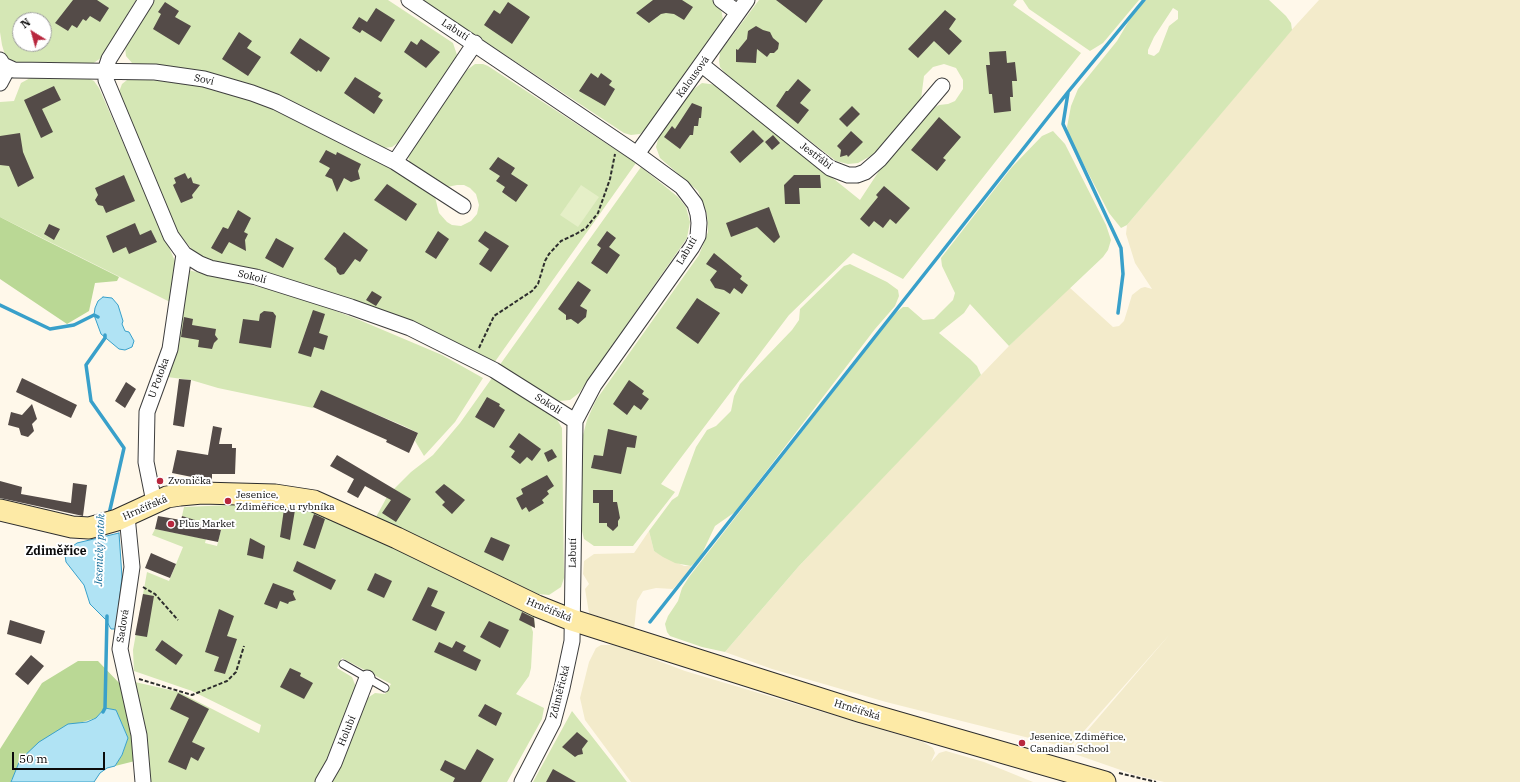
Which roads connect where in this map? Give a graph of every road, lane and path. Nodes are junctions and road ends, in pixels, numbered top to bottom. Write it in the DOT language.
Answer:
graph roads {
  1 [pos="146,0"];
  2 [pos="409,0"];
  3 [pos="721,0"];
  4 [pos="747,0"];
  5 [pos="737,12"];
  6 [pos="475,43"];
  7 [pos="4,64"];
  8 [pos="702,65"];
  9 [pos="106,72"];
  10 [pos="0,83"];
  11 [pos="942,86"];
  12 [pos="620,142"];
  13 [pos="637,154"];
  14 [pos="395,162"];
  15 [pos="462,206"];
  16 [pos="184,254"];
  17 [pos="472,359"];
  18 [pos="575,421"];
  19 [pos="154,502"];
  20 [pos="0,510"];
  21 [pos="122,518"];
  22 [pos="130,579"];
  23 [pos="178,620"];
  24 [pos="572,620"];
  25 [pos="244,646"];
  26 [pos="343,664"];
  27 [pos="125,675"];
  28 [pos="367,678"];
  29 [pos="386,688"];
  30 [pos="143,782"];
  31 [pos="323,782"];
  32 [pos="522,782"];
  33 [pos="1105,782"];
  1 -- 9 [label="street"];
  2 -- 6 [label="street, Labutí"];
  3 -- 5 [label="street"];
  4 -- 5 [label="street, Kalousová"];
  5 -- 8 [label="street, Kalousová"];
  6 -- 12 [label="street, Labutí"];
  6 -- 14 [label="street"];
  7 -- 9 [label="street, Soví"];
  7 -- 10 [label="street"];
  8 -- 11 [label="street, Jestřábí"];
  8 -- 13 [label="street, Kalousová"];
  9 -- 14 [label="street, Soví"];
  9 -- 16 [label="street, Sokolí"];
  12 -- 13 [label="street, Labutí"];
  12 -- 17 [label="path"];
  13 -- 18 [label="street, Labutí"];
  14 -- 15 [label="street, Soví"];
  16 -- 17 [label="street, Sokolí"];
  16 -- 19 [label="street, U Potoka"];
  17 -- 18 [label="street, Sokolí"];
  18 -- 24 [label="street, Labutí"];
  19 -- 21 [label="street, Hrnčířská"];
  19 -- 24 [label="street, Hrnčířská"];
  20 -- 21 [label="street, Hrnčířská"];
  21 -- 22 [label="street, Sadová"];
  22 -- 23 [label="path"];
  22 -- 27 [label="street, Sadová"];
  24 -- 32 [label="street, Zdiměřická"];
  24 -- 33 [label="street, Hrnčířská"];
  25 -- 27 [label="path"];
  26 -- 28 [label="lane"];
  27 -- 30 [label="street, Sadová"];
  28 -- 29 [label="lane"];
  28 -- 31 [label="street, Holubí"];
}
